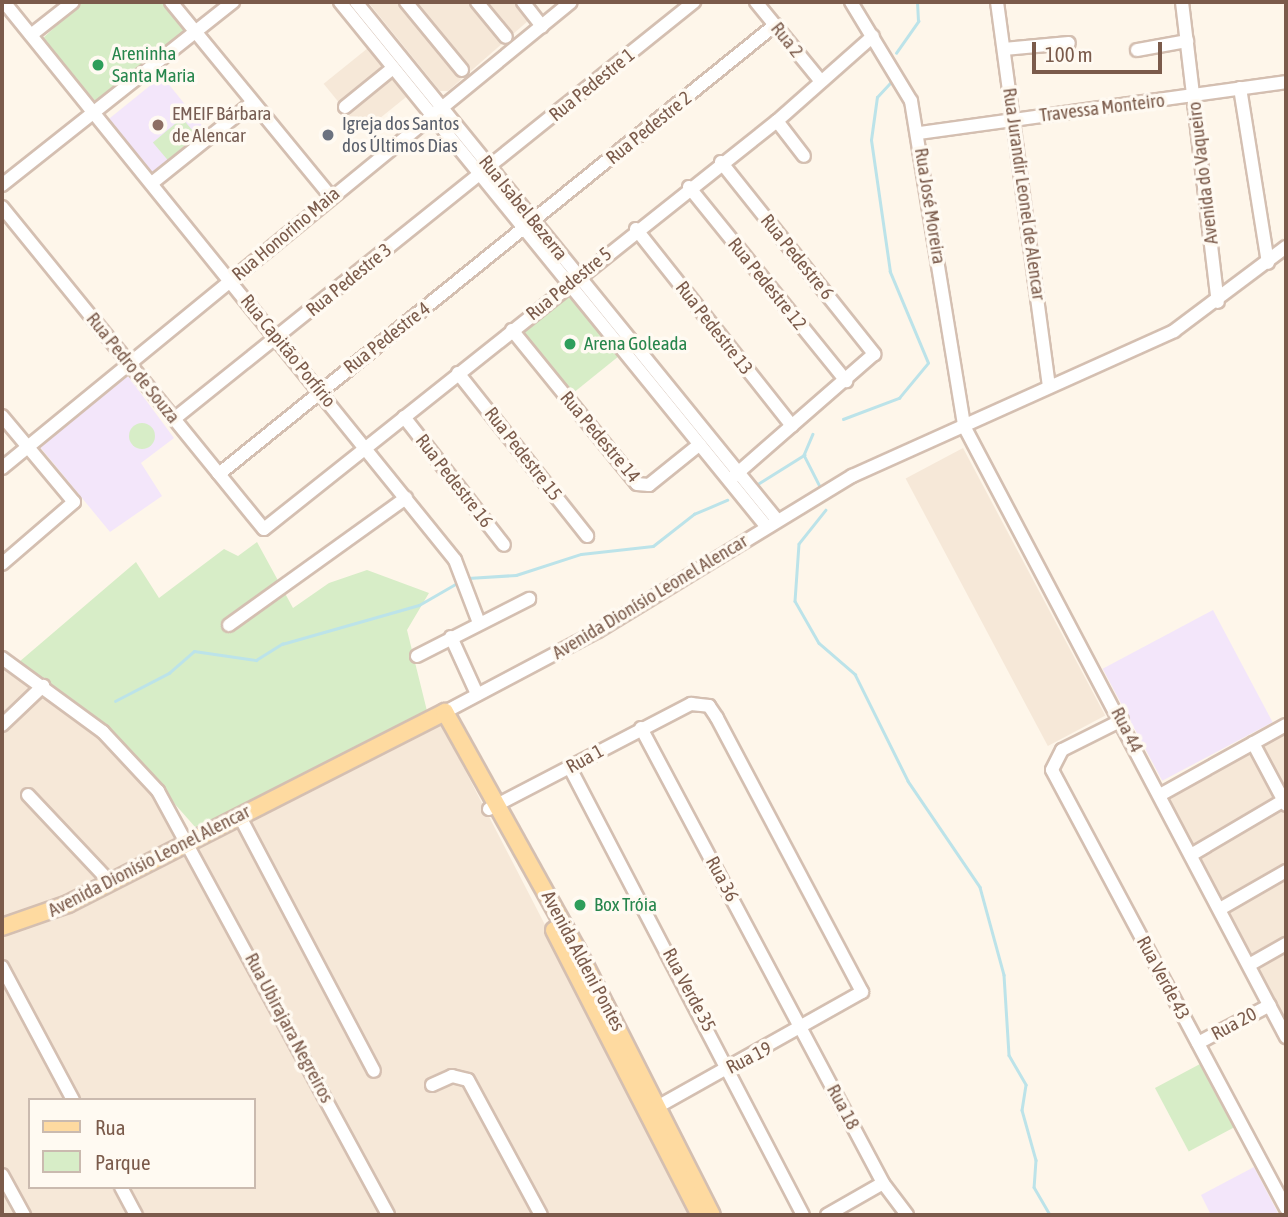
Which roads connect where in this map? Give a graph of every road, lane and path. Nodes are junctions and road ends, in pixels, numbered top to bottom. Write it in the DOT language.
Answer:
graph roads {
  1 [pos="4,2"];
  2 [pos="73,2"];
  3 [pos="171,2"];
  4 [pos="233,2"];
  5 [pos="340,2"];
  6 [pos="356,2"];
  7 [pos="406,2"];
  8 [pos="477,2"];
  9 [pos="523,2"];
  10 [pos="572,2"];
  11 [pos="694,2"];
  12 [pos="755,2"];
  13 [pos="851,2"];
  14 [pos="998,2"];
  15 [pos="1182,2"];
  16 [pos="542,26"];
  17 [pos="775,26"];
  18 [pos="371,30"];
  19 [pos="196,32"];
  20 [pos="31,35"];
  21 [pos="873,36"];
  22 [pos="506,37"];
  23 [pos="1187,41"];
  24 [pos="1069,43"];
  25 [pos="1004,49"];
  26 [pos="1136,50"];
  27 [pos="393,68"];
  28 [pos="462,70"];
  29 [pos="819,79"];
  30 [pos="1286,82"];
  31 [pos="1240,88"];
  32 [pos="1194,95"];
  33 [pos="253,102"];
  34 [pos="345,107"];
  35 [pos="95,111"];
  36 [pos="437,112"];
  37 [pos="1015,119"];
  38 [pos="777,121"];
  39 [pos="919,133"];
  40 [pos="804,156"];
  41 [pos="721,162"];
  42 [pos="485,172"];
  43 [pos="152,183"];
  44 [pos="2,185"];
  45 [pos="689,187"];
  46 [pos="331,197"];
  47 [pos="2,207"];
  48 [pos="529,226"];
  49 [pos="636,229"];
  50 [pos="1286,247"];
  51 [pos="1268,263"];
  52 [pos="231,280"];
  53 [pos="573,281"];
  54 [pos="1218,302"];
  55 [pos="512,330"];
  56 [pos="278,337"];
  57 [pos="130,363"];
  58 [pos="458,373"];
  59 [pos="846,381"];
  60 [pos="1049,386"];
  61 [pos="321,391"];
  62 [pos="2,416"];
  63 [pos="404,417"];
  64 [pos="174,418"];
  65 [pos="792,426"];
  66 [pos="964,426"];
  67 [pos="699,444"];
  68 [pos="28,447"];
  69 [pos="365,447"];
  70 [pos="2,468"];
  71 [pos="219,474"];
  72 [pos="733,477"];
  73 [pos="406,498"];
  74 [pos="771,523"];
  75 [pos="264,529"];
  76 [pos="587,536"];
  77 [pos="504,545"];
  78 [pos="2,564"];
  79 [pos="528,599"];
  80 [pos="478,623"];
  81 [pos="229,625"];
  82 [pos="451,637"];
  83 [pos="417,656"];
  84 [pos="2,658"];
  85 [pos="43,686"];
  86 [pos="477,694"];
  87 [pos="680,708"];
  88 [pos="440,714"];
  89 [pos="1122,720"];
  90 [pos="2,725"];
  91 [pos="1286,725"];
  92 [pos="642,728"];
  93 [pos="1253,743"];
  94 [pos="570,768"];
  95 [pos="28,795"];
  96 [pos="1160,795"];
  97 [pos="1285,801"];
  98 [pos="493,807"];
  99 [pos="239,815"];
  100 [pos="189,840"];
  101 [pos="1191,855"];
  102 [pos="1286,871"];
  103 [pos="110,883"];
  104 [pos="1220,909"];
  105 [pos="3,925"];
  106 [pos="1286,944"];
  107 [pos="1249,965"];
  108 [pos="2,967"];
  109 [pos="1270,1005"];
  110 [pos="1284,1028"];
  111 [pos="803,1031"];
  112 [pos="1198,1043"];
  113 [pos="730,1068"];
  114 [pos="374,1071"];
  115 [pos="432,1085"];
  116 [pos="72,1098"];
  117 [pos="659,1106"];
  118 [pos="2,1177"];
  119 [pos="883,1183"];
  120 [pos="122,1189"];
  121 [pos="1286,1208"];
  122 [pos="24,1215"];
  123 [pos="136,1215"];
  124 [pos="388,1215"];
  125 [pos="541,1215"];
  126 [pos="700,1215"];
  127 [pos="712,1215"];
  128 [pos="803,1215"];
  129 [pos="827,1215"];
  130 [pos="906,1215"];
  1 -- 20 [label="street, Rua Capitão Porfírio"];
  2 -- 20 [label="street"];
  3 -- 19 [label="street"];
  4 -- 19 [label="street"];
  5 -- 18 [label="street, Rua Isabel Bezerra"];
  6 -- 18 [label="street, Rua Isabel Bezerra"];
  7 -- 28 [label="street"];
  8 -- 22 [label="street"];
  9 -- 16 [label="street"];
  10 -- 16 [label="street, Rua Honorino Maia"];
  11 -- 42 [label="street, Rua Pedestre 1"];
  12 -- 17 [label="street, Rua 2"];
  13 -- 21 [label="street, Rua José Moreira"];
  14 -- 25 [label="street, Rua Jurandir Leonel de Alencar"];
  15 -- 23 [label="street, Avenida do Vaqueiro"];
  16 -- 36 [label="street, Rua Honorino Maia"];
  17 -- 29 [label="street, Rua 2"];
  17 -- 48 [label="street, Rua Pedestre 2"];
  18 -- 27 [label="street, Rua Isabel Bezerra"];
  18 -- 36 [label="street, Rua Isabel Bezerra"];
  19 -- 33 [label="street"];
  19 -- 35 [label="street"];
  20 -- 35 [label="street, Rua Capitão Porfírio"];
  21 -- 29 [label="street, Rua Pedestre 5"];
  21 -- 39 [label="street, Rua José Moreira"];
  23 -- 26 [label="street"];
  23 -- 32 [label="street, Avenida do Vaqueiro"];
  24 -- 25 [label="street"];
  25 -- 37 [label="street, Rua Jurandir Leonel de Alencar"];
  27 -- 34 [label="street"];
  27 -- 36 [label="street, Rua Isabel Bezerra"];
  29 -- 38 [label="street, Rua Pedestre 5"];
  30 -- 31 [label="street, Travessa Monteiro"];
  31 -- 32 [label="street, Travessa Monteiro"];
  31 -- 51 [label="street"];
  32 -- 37 [label="street, Travessa Monteiro"];
  32 -- 54 [label="street, Avenida do Vaqueiro"];
  33 -- 43 [label="street"];
  33 -- 46 [label="street"];
  35 -- 43 [label="street, Rua Capitão Porfírio"];
  35 -- 44 [label="street"];
  36 -- 42 [label="street, Rua Isabel Bezerra"];
  36 -- 46 [label="street, Rua Honorino Maia"];
  37 -- 39 [label="street, Travessa Monteiro"];
  37 -- 60 [label="street, Rua Jurandir Leonel de Alencar"];
  38 -- 40 [label="street"];
  38 -- 41 [label="street, Rua Pedestre 5"];
  39 -- 66 [label="street, Rua José Moreira"];
  41 -- 45 [label="street, Rua Pedestre 5"];
  41 -- 59 [label="street, Rua Pedestre 6"];
  42 -- 48 [label="street, Rua Isabel Bezerra"];
  42 -- 56 [label="street, Rua Pedestre 3"];
  43 -- 52 [label="street, Rua Capitão Porfírio"];
  45 -- 49 [label="street, Rua Pedestre 5"];
  45 -- 59 [label="street, Rua Pedestre 12"];
  46 -- 52 [label="street, Rua Honorino Maia"];
  47 -- 57 [label="street, Rua Pedro de Souza"];
  48 -- 53 [label="street, Rua Isabel Bezerra"];
  48 -- 61 [label="street, Rua Pedestre 4"];
  49 -- 53 [label="street, Rua Pedestre 5"];
  49 -- 65 [label="street, Rua Pedestre 13"];
  50 -- 51 [label="street, Avenida Dionísio Leonel Alencar"];
  51 -- 54 [label="street, Avenida Dionísio Leonel Alencar"];
  52 -- 56 [label="street, Rua Capitão Porfírio"];
  52 -- 57 [label="street, Rua Honorino Maia"];
  53 -- 55 [label="street, Rua Pedestre 5"];
  53 -- 67 [label="street, Rua Isabel Bezerra"];
  53 -- 72 [label="street, Rua Isabel Bezerra"];
  54 -- 60 [label="street, Avenida Dionísio Leonel Alencar"];
  55 -- 58 [label="street, Rua Pedestre 5"];
  55 -- 67 [label="street, Rua Pedestre 14"];
  56 -- 61 [label="street, Rua Capitão Porfírio"];
  56 -- 64 [label="street, Rua Pedestre 3"];
  57 -- 64 [label="street, Rua Pedro de Souza"];
  57 -- 68 [label="street, Rua Honorino Maia"];
  58 -- 63 [label="street, Rua Pedestre 5"];
  58 -- 76 [label="street, Rua Pedestre 15"];
  59 -- 65 [label="street"];
  60 -- 66 [label="street, Avenida Dionísio Leonel Alencar"];
  61 -- 69 [label="street, Rua Capitão Porfírio"];
  61 -- 71 [label="street, Rua Pedestre 4"];
  62 -- 68 [label="street"];
  63 -- 69 [label="street, Rua Pedestre 5"];
  63 -- 77 [label="street, Rua Pedestre 16"];
  64 -- 71 [label="street, Rua Pedro de Souza"];
  65 -- 72 [label="street"];
  66 -- 74 [label="street, Avenida Dionísio Leonel Alencar"];
  66 -- 89 [label="street, Rua 44"];
  67 -- 72 [label="street, Rua Isabel Bezerra"];
  68 -- 70 [label="street, Rua Honorino Maia"];
  68 -- 78 [label="street"];
  69 -- 73 [label="street, Rua Capitão Porfírio"];
  69 -- 75 [label="street, Rua Pedestre 5"];
  71 -- 75 [label="street, Rua Pedro de Souza"];
  72 -- 74 [label="street, Rua Isabel Bezerra"];
  73 -- 80 [label="street, Rua Capitão Porfírio"];
  73 -- 81 [label="street"];
  74 -- 86 [label="street, Avenida Dionísio Leonel Alencar"];
  79 -- 80 [label="street"];
  80 -- 82 [label="street"];
  82 -- 83 [label="street"];
  82 -- 86 [label="street"];
  84 -- 85 [label="street, Rua Ubirajara Negreiros"];
  85 -- 90 [label="street"];
  85 -- 100 [label="street, Rua Ubirajara Negreiros"];
  86 -- 88 [label="street, Avenida Dionísio Leonel Alencar"];
  87 -- 92 [label="street, Rua 1"];
  87 -- 111 [label="street, Rua 19"];
  88 -- 98 [label="main road, Avenida Aldeni Pontes"];
  88 -- 99 [label="main road, Avenida Dionísio Leonel Alencar"];
  89 -- 96 [label="street, Rua 44"];
  89 -- 112 [label="street, Rua Verde 43"];
  91 -- 93 [label="street"];
  92 -- 94 [label="street, Rua 1"];
  92 -- 111 [label="street, Rua 36"];
  93 -- 96 [label="street"];
  93 -- 97 [label="street"];
  94 -- 98 [label="street, Rua 1"];
  94 -- 113 [label="street, Rua Verde 35"];
  95 -- 103 [label="street"];
  96 -- 101 [label="street, Rua 44"];
  97 -- 101 [label="street"];
  98 -- 117 [label="main road, Avenida Aldeni Pontes"];
  98 -- 126 [label="main road, Avenida Aldeni Pontes"];
  99 -- 100 [label="main road, Avenida Dionísio Leonel Alencar"];
  99 -- 114 [label="street"];
  100 -- 103 [label="main road, Avenida Dionísio Leonel Alencar"];
  100 -- 124 [label="street, Rua Ubirajara Negreiros"];
  101 -- 104 [label="street, Rua 44"];
  102 -- 104 [label="street"];
  103 -- 105 [label="main road, Avenida Dionísio Leonel Alencar"];
  104 -- 107 [label="street, Rua 44"];
  106 -- 107 [label="street"];
  107 -- 109 [label="street, Rua 44"];
  108 -- 116 [label="street"];
  109 -- 110 [label="street, Rua 44"];
  109 -- 112 [label="street, Rua 20"];
  111 -- 113 [label="street, Rua 19"];
  111 -- 119 [label="street, Rua 18"];
  112 -- 121 [label="street, Rua Verde 43"];
  113 -- 117 [label="street, Rua 19"];
  113 -- 128 [label="street, Rua Verde 35"];
  115 -- 125 [label="street"];
  117 -- 127 [label="main road, Avenida Aldeni Pontes"];
  118 -- 122 [label="street"];
  119 -- 129 [label="street"];
  119 -- 130 [label="street, Rua 18"];
  120 -- 123 [label="street"];
}
